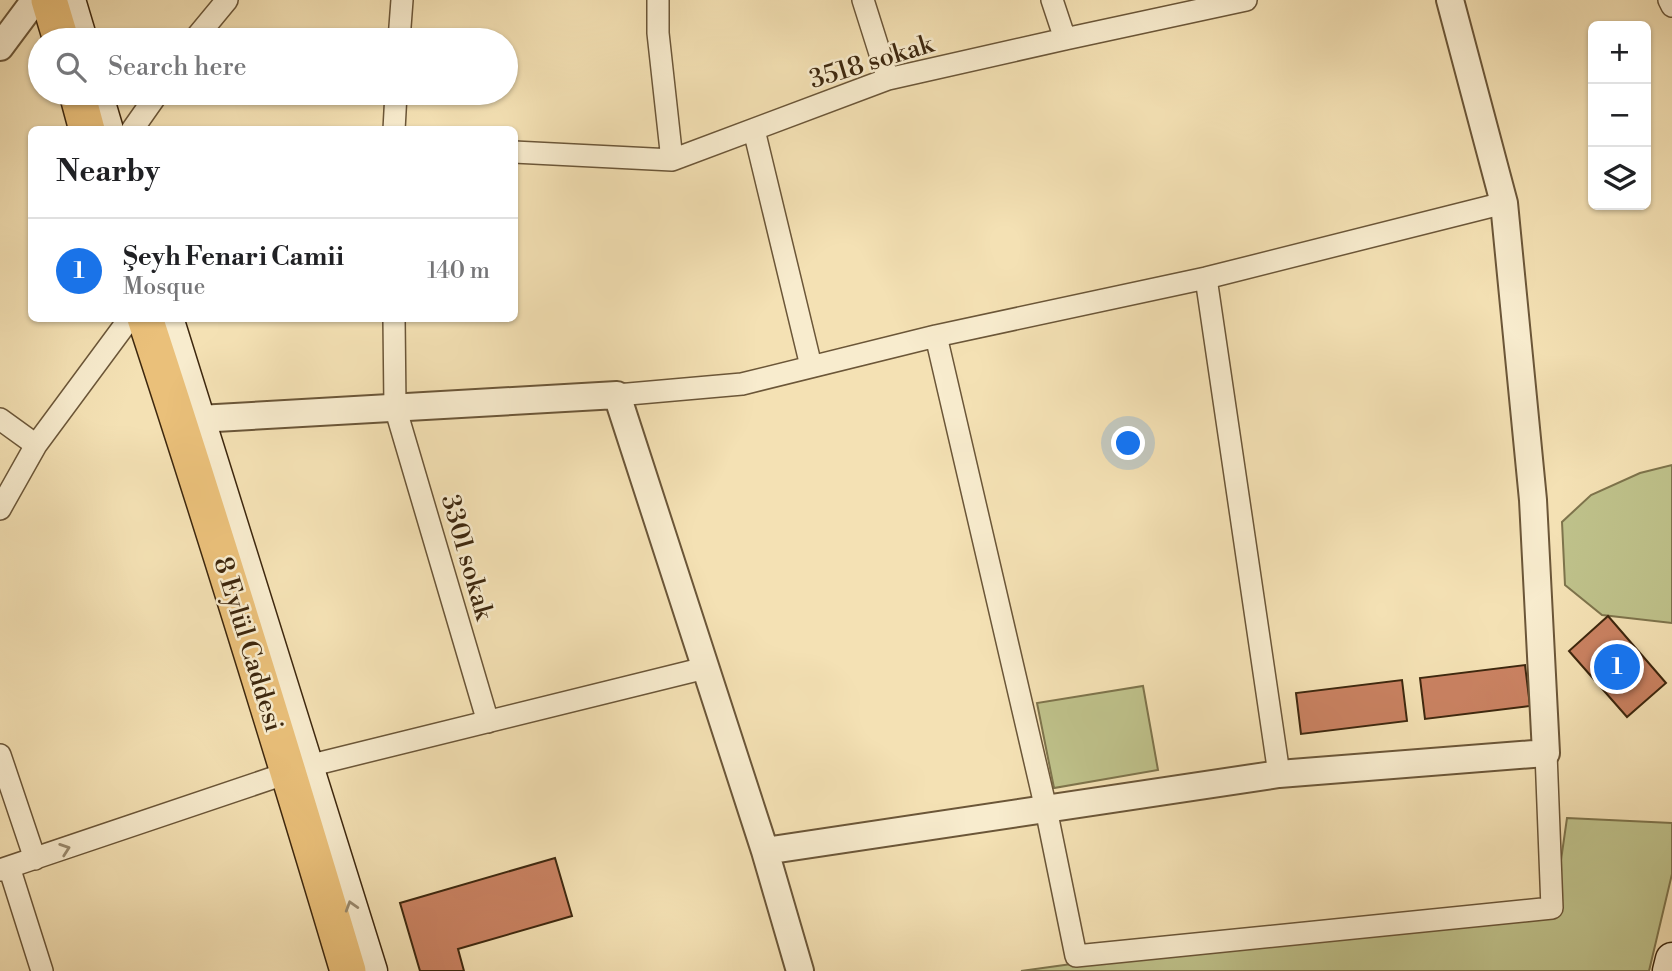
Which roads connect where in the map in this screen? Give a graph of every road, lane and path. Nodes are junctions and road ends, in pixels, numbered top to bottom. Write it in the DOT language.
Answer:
graph roads {
  1 [pos="35,0"];
  2 [pos="49,0"];
  3 [pos="69,0"];
  4 [pos="227,0"];
  5 [pos="402,0"];
  6 [pos="658,0"];
  7 [pos="863,0"];
  8 [pos="1052,0"];
  9 [pos="1246,0"];
  10 [pos="1450,0"];
  11 [pos="1669,0"];
  12 [pos="1672,6"];
  13 [pos="57,28"];
  14 [pos="77,28"];
  15 [pos="204,28"];
  16 [pos="401,28"];
  17 [pos="1065,39"];
  18 [pos="0,47"];
  19 [pos="888,79"];
  20 [pos="80,105"];
  21 [pos="100,105"];
  22 [pos="150,105"];
  23 [pos="395,105"];
  24 [pos="86,126"];
  25 [pos="106,126"];
  26 [pos="135,126"];
  27 [pos="394,126"];
  28 [pos="754,130"];
  29 [pos="518,152"];
  30 [pos="672,160"];
  31 [pos="1504,203"];
  32 [pos="1206,278"];
  33 [pos="127,322"];
  34 [pos="147,322"];
  35 [pos="168,322"];
  36 [pos="394,322"];
  37 [pos="936,336"];
  38 [pos="811,366"];
  39 [pos="617,396"];
  40 [pos="395,407"];
  41 [pos="0,419"];
  42 [pos="189,420"];
  43 [pos="36,445"];
  44 [pos="0,509"];
  45 [pos="705,668"];
  46 [pos="488,722"];
  47 [pos="1546,753"];
  48 [pos="0,755"];
  49 [pos="298,769"];
  50 [pos="1279,774"];
  51 [pos="1046,809"];
  52 [pos="765,851"];
  53 [pos="35,859"];
  54 [pos="4,868"];
  55 [pos="1672,959"];
  56 [pos="42,971"];
  57 [pos="348,971"];
  58 [pos="371,971"];
  59 [pos="800,971"];
  60 [pos="1670,971"];
  1 -- 18 [label="street"];
  2 -- 13 [label="main road"];
  3 -- 14 [label="main road"];
  4 -- 15 [label="street"];
  5 -- 16 [label="street"];
  6 -- 30 [label="street"];
  7 -- 19 [label="street"];
  8 -- 17 [label="street"];
  9 -- 17 [label="street, 3518 sokak"];
  10 -- 31 [label="street"];
  11 -- 12 [label="street"];
  17 -- 19 [label="street, 3518 sokak"];
  19 -- 28 [label="street, 3518 sokak"];
  20 -- 24 [label="main road"];
  21 -- 25 [label="main road"];
  22 -- 26 [label="street"];
  23 -- 27 [label="street"];
  28 -- 30 [label="street, 3518 sokak"];
  28 -- 38 [label="street"];
  29 -- 30 [label="street, 3518 sokak"];
  31 -- 32 [label="street"];
  31 -- 47 [label="street"];
  32 -- 37 [label="street"];
  32 -- 50 [label="street"];
  33 -- 43 [label="street"];
  34 -- 42 [label="main road, 8 Eylül Caddesi"];
  35 -- 42 [label="main road"];
  36 -- 40 [label="street, 3301 sokak"];
  37 -- 38 [label="street"];
  37 -- 51 [label="street"];
  38 -- 39 [label="street"];
  39 -- 40 [label="street"];
  39 -- 45 [label="street"];
  40 -- 42 [label="street"];
  40 -- 46 [label="street, 3301 sokak"];
  41 -- 43 [label="street"];
  42 -- 49 [label="main road, 8 Eylül Caddesi"];
  43 -- 44 [label="street"];
  45 -- 46 [label="street"];
  45 -- 52 [label="street"];
  46 -- 49 [label="street"];
  47 -- 50 [label="street"];
  47 -- 51 [label="street"];
  48 -- 53 [label="street"];
  53 -- 49 [label="street, one-way"];
  49 -- 57 [label="main road, 8 Eylül Caddesi"];
  58 -- 49 [label="main road, one-way"];
  50 -- 51 [label="street"];
  51 -- 52 [label="street"];
  52 -- 59 [label="street"];
  53 -- 54 [label="street"];
  54 -- 56 [label="street"];
  55 -- 60 [label="main road"];
}
